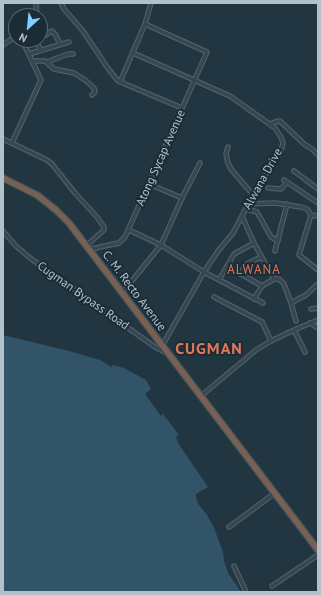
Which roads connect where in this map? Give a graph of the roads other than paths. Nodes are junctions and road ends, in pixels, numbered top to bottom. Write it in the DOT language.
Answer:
graph roads {
  1 [pos="61,3"];
  2 [pos="151,3"];
  3 [pos="145,24"];
  4 [pos="48,33"];
  5 [pos="69,42"];
  6 [pos="60,44"];
  7 [pos="27,48"];
  8 [pos="41,50"];
  9 [pos="133,52"];
  10 [pos="29,54"];
  11 [pos="74,54"];
  12 [pos="33,61"];
  13 [pos="47,62"];
  14 [pos="195,81"];
  15 [pos="120,82"];
  16 [pos="92,95"];
  17 [pos="182,108"];
  18 [pos="270,124"];
  19 [pos="3,139"];
  20 [pos="12,143"];
  21 [pos="228,147"];
  22 [pos="318,155"];
  23 [pos="200,163"];
  24 [pos="294,170"];
  25 [pos="3,178"];
  26 [pos="149,184"];
  27 [pos="268,188"];
  28 [pos="318,189"];
  29 [pos="253,195"];
  30 [pos="182,198"];
  31 [pos="318,203"];
  32 [pos="249,204"];
  33 [pos="288,204"];
  34 [pos="246,209"];
  35 [pos="311,215"];
  36 [pos="242,216"];
  37 [pos="318,216"];
  38 [pos="129,230"];
  39 [pos="3,232"];
  40 [pos="278,241"];
  41 [pos="254,243"];
  42 [pos="161,245"];
  43 [pos="87,248"];
  44 [pos="275,251"];
  45 [pos="261,257"];
  46 [pos="227,266"];
  47 [pos="318,270"];
  48 [pos="204,272"];
  49 [pos="240,274"];
  50 [pos="274,279"];
  51 [pos="219,280"];
  52 [pos="318,284"];
  53 [pos="262,286"];
  54 [pos="122,294"];
  55 [pos="214,297"];
  56 [pos="254,299"];
  57 [pos="263,303"];
  58 [pos="291,303"];
  59 [pos="318,308"];
  60 [pos="311,309"];
  61 [pos="318,320"];
  62 [pos="296,321"];
  63 [pos="310,323"];
  64 [pos="318,328"];
  65 [pos="294,330"];
  66 [pos="271,341"];
  67 [pos="162,346"];
  68 [pos="305,352"];
  69 [pos="168,354"];
  70 [pos="201,396"];
  71 [pos="275,494"];
  72 [pos="229,527"];
  73 [pos="318,550"];
  74 [pos="318,555"];
  75 [pos="234,566"];
  76 [pos="272,586"];
  77 [pos="246,592"];
  1 -- 15 [label="street"];
  2 -- 3 [label="street"];
  3 -- 9 [label="street"];
  3 -- 14 [label="street, Atong Sycap Avenue"];
  4 -- 6 [label="street"];
  5 -- 6 [label="street"];
  6 -- 8 [label="street"];
  7 -- 10 [label="street"];
  8 -- 10 [label="street"];
  9 -- 14 [label="street, Alwana Drive"];
  9 -- 15 [label="street"];
  10 -- 12 [label="street"];
  11 -- 13 [label="street"];
  12 -- 13 [label="street"];
  12 -- 20 [label="street"];
  13 -- 16 [label="street"];
  14 -- 17 [label="street, Atong Sycap Avenue"];
  14 -- 18 [label="street, Alwana Drive"];
  15 -- 17 [label="street"];
  17 -- 26 [label="street, Atong Sycap Avenue"];
  18 -- 22 [label="street"];
  18 -- 29 [label="street, Alwana Drive"];
  19 -- 20 [label="street"];
  20 -- 43 [label="street"];
  21 -- 29 [label="street"];
  23 -- 30 [label="street"];
  24 -- 28 [label="street"];
  25 -- 43 [label="highway, C. M. Recto Avenue"];
  26 -- 30 [label="street"];
  26 -- 38 [label="street, Atong Sycap Avenue"];
  27 -- 31 [label="street"];
  29 -- 32 [label="street, Alwana Drive"];
  30 -- 42 [label="street"];
  32 -- 33 [label="street"];
  32 -- 34 [label="street, Alwana Drive"];
  33 -- 35 [label="street"];
  33 -- 40 [label="street"];
  34 -- 36 [label="street, Alwana Drive"];
  34 -- 40 [label="street"];
  35 -- 37 [label="street"];
  35 -- 47 [label="street"];
  36 -- 41 [label="street"];
  36 -- 48 [label="street, Alwana Drive"];
  38 -- 42 [label="street"];
  38 -- 43 [label="street, Atong Sycap Avenue"];
  39 -- 69 [label="street, Cugman Bypass Road"];
  40 -- 44 [label="street"];
  41 -- 45 [label="street"];
  41 -- 46 [label="street"];
  42 -- 48 [label="street"];
  42 -- 54 [label="street"];
  43 -- 54 [label="highway, C. M. Recto Avenue"];
  45 -- 49 [label="street"];
  45 -- 50 [label="street"];
  46 -- 49 [label="street"];
  46 -- 51 [label="street"];
  48 -- 51 [label="street"];
  48 -- 67 [label="street, Alwana Drive"];
  49 -- 53 [label="street"];
  50 -- 53 [label="street"];
  50 -- 58 [label="street"];
  51 -- 56 [label="street"];
  52 -- 58 [label="street"];
  53 -- 56 [label="street"];
  54 -- 67 [label="highway, C. M. Recto Avenue"];
  55 -- 66 [label="street"];
  56 -- 57 [label="street"];
  58 -- 62 [label="street"];
  59 -- 60 [label="street"];
  61 -- 63 [label="street"];
  63 -- 64 [label="street"];
  63 -- 65 [label="street"];
  65 -- 66 [label="street"];
  65 -- 68 [label="street"];
  66 -- 70 [label="street"];
  67 -- 69 [label="highway, C. M. Recto Avenue"];
  69 -- 70 [label="highway, C. M. Recto Avenue"];
  70 -- 71 [label="highway, C. M. Recto Avenue"];
  71 -- 72 [label="street"];
  71 -- 73 [label="highway, C. M. Recto Avenue"];
  74 -- 76 [label="street"];
  75 -- 77 [label="street"];
}
